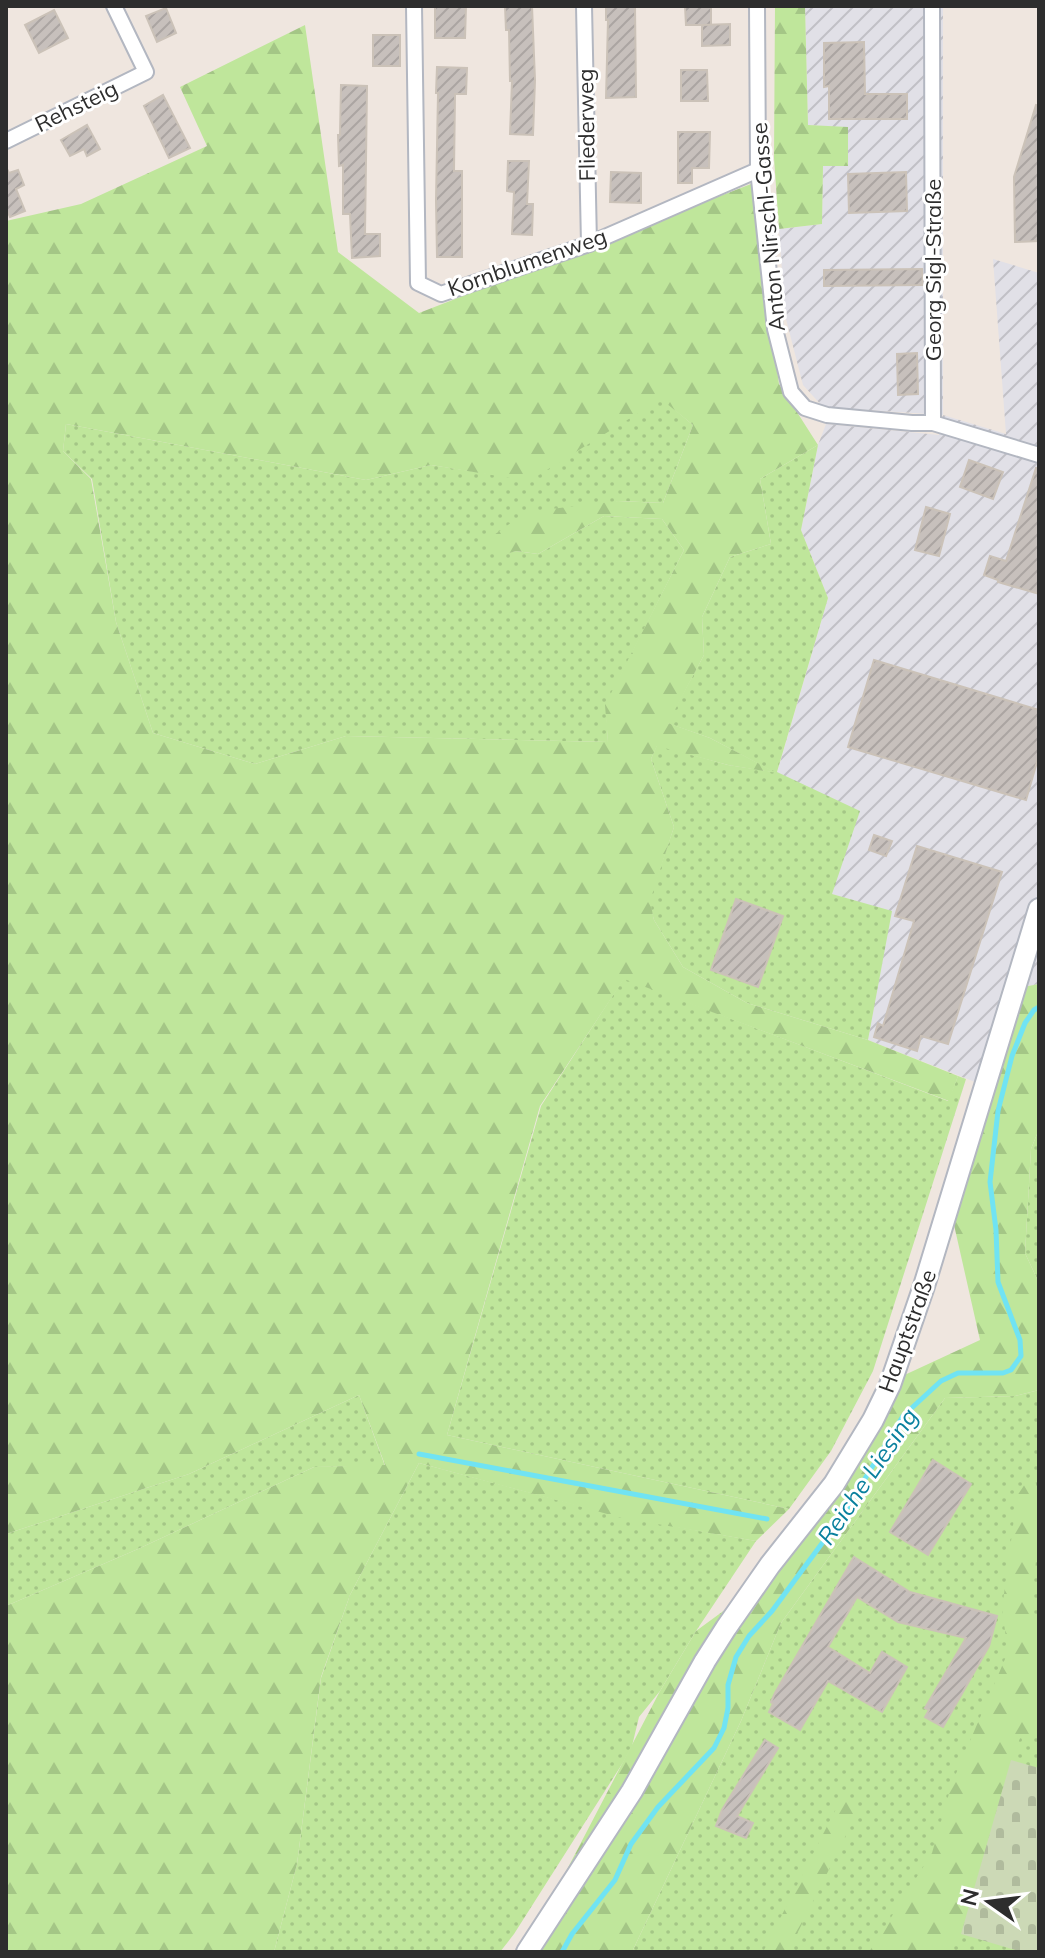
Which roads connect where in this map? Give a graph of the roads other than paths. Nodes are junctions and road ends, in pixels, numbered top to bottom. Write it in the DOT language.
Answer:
graph roads {
  1 [pos="114,6"];
  2 [pos="414,6"];
  3 [pos="584,6"];
  4 [pos="757,6"];
  5 [pos="932,6"];
  6 [pos="6,141"];
  7 [pos="758,170"];
  8 [pos="589,244"];
  9 [pos="933,423"];
  10 [pos="1039,455"];
  11 [pos="1039,909"];
  12 [pos="527,1952"];
  1 -- 6 [label="street, Rehsteig"];
  2 -- 8 [label="street, Kornblumenweg"];
  3 -- 8 [label="street, Fliederweg"];
  4 -- 7 [label="street, Anton Nirschl-Gasse"];
  5 -- 9 [label="street, Georg Sigl-Straße"];
  7 -- 8 [label="street, Kornblumenweg"];
  7 -- 9 [label="street, Anton Nirschl-Gasse"];
  9 -- 10 [label="street"];
  11 -- 12 [label="main road, Hauptstraße"];
}
